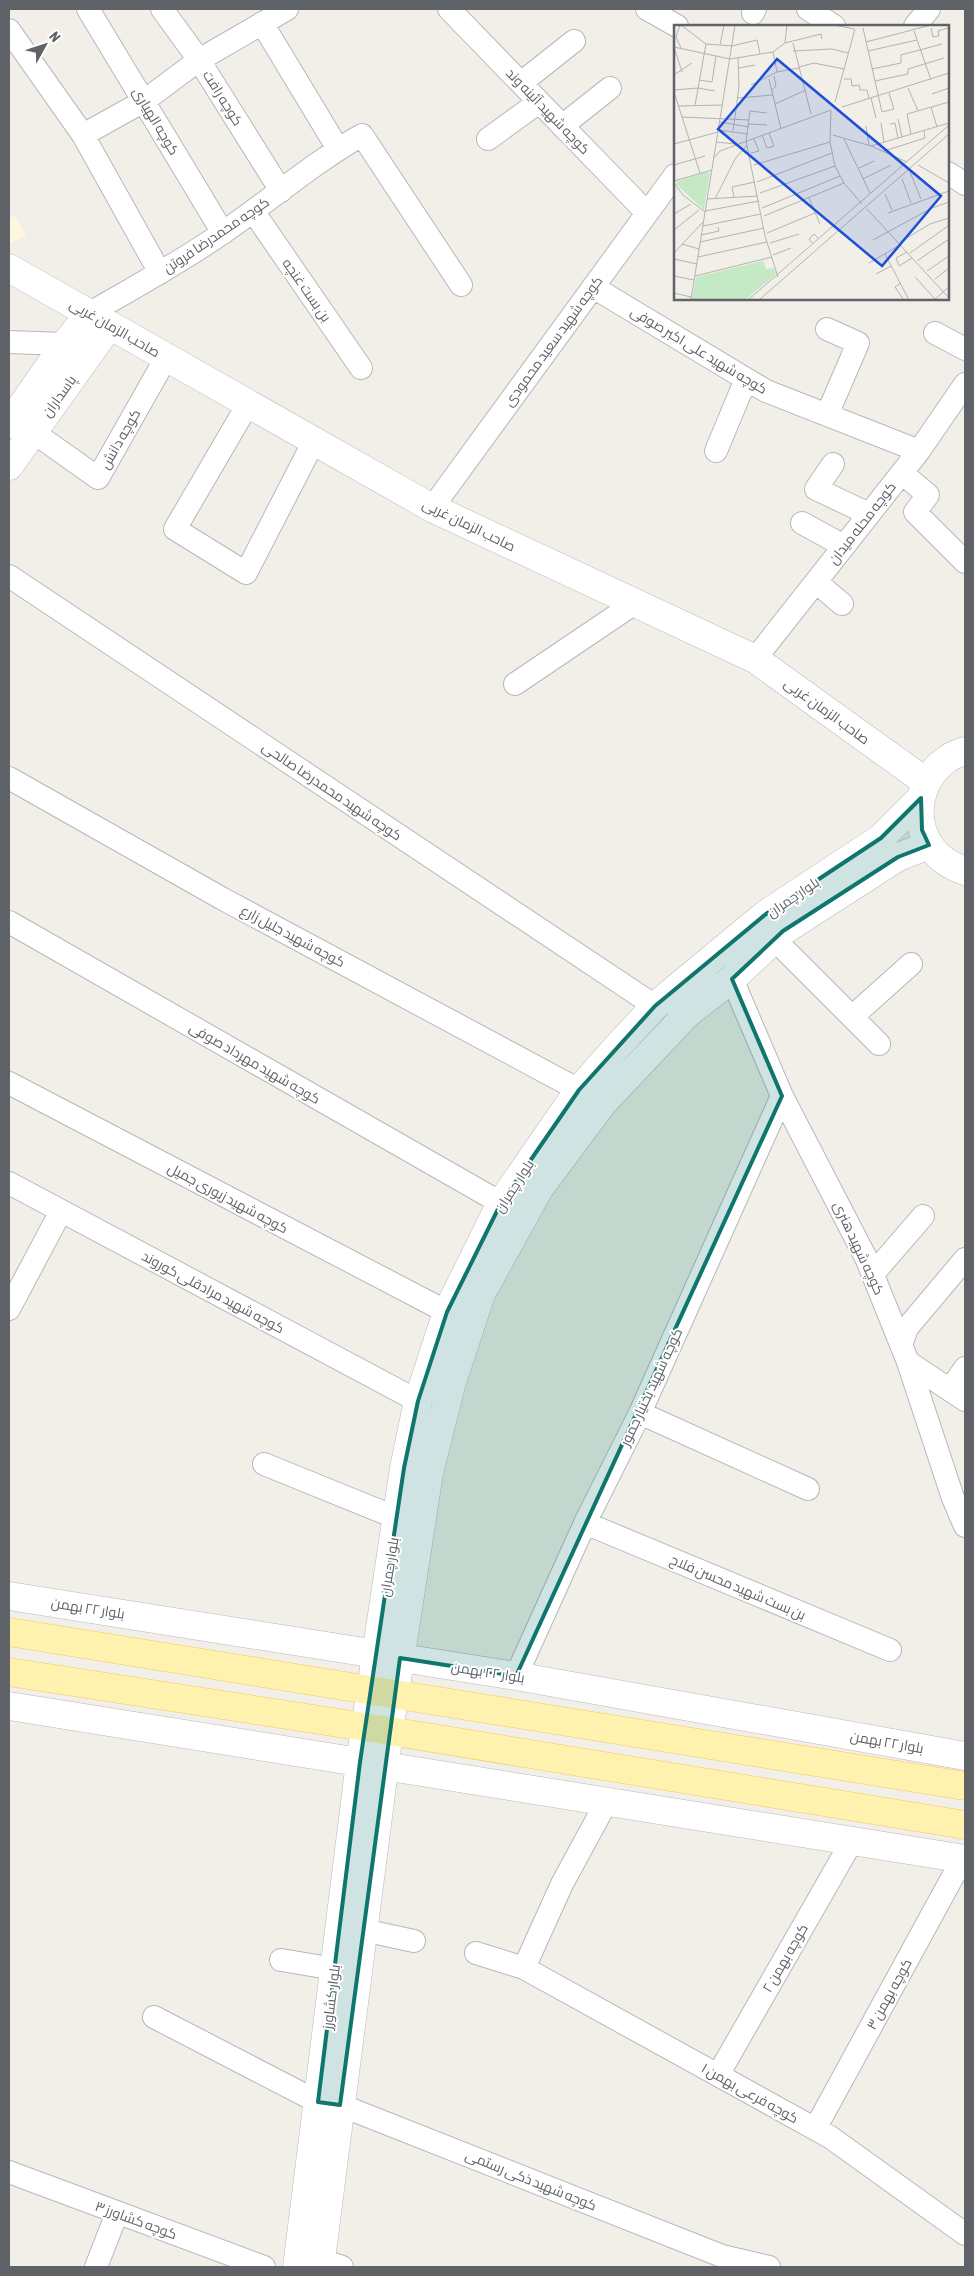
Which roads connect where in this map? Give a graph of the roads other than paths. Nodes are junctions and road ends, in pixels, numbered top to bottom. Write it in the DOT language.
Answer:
graph roads {
  1 [pos="88,9"];
  2 [pos="162,9"];
  3 [pos="287,9"];
  4 [pos="449,9"];
  5 [pos="647,9"];
  6 [pos="808,9"];
  7 [pos="262,23"];
  8 [pos="675,25"];
  9 [pos="832,25"];
  10 [pos="9,30"];
  11 [pos="574,41"];
  12 [pos="199,60"];
  13 [pos="521,83"];
  14 [pos="610,88"];
  15 [pos="144,101"];
  16 [pos="539,102"];
  17 [pos="562,126"];
  18 [pos="83,135"];
  19 [pos="488,138"];
  20 [pos="338,149"];
  21 [pos="949,174"];
  22 [pos="674,176"];
  23 [pos="965,184"];
  24 [pos="281,190"];
  25 [pos="253,211"];
  26 [pos="647,213"];
  27 [pos="223,233"];
  28 [pos="9,268"];
  29 [pos="160,273"];
  30 [pos="461,285"];
  31 [pos="593,287"];
  32 [pos="100,320"];
  33 [pos="827,330"];
  34 [pos="934,333"];
  35 [pos="9,342"];
  36 [pos="65,344"];
  37 [pos="965,349"];
  38 [pos="166,358"];
  39 [pos="361,368"];
  40 [pos="746,379"];
  41 [pos="965,384"];
  42 [pos="248,404"];
  43 [pos="959,406"];
  44 [pos="827,415"];
  45 [pos="21,428"];
  46 [pos="314,441"];
  47 [pos="716,451"];
  48 [pos="919,451"];
  49 [pos="832,464"];
  50 [pos="9,466"];
  51 [pos="902,472"];
  52 [pos="432,508"];
  53 [pos="869,514"];
  54 [pos="802,523"];
  55 [pos="844,546"];
  56 [pos="965,562"];
  57 [pos="9,576"];
  58 [pos="816,582"];
  59 [pos="635,603"];
  60 [pos="842,604"];
  61 [pos="755,659"];
  62 [pos="515,684"];
  63 [pos="965,752"];
  64 [pos="9,778"];
  65 [pos="923,790"];
  66 [pos="929,845"];
  67 [pos="965,871"];
  68 [pos="9,922"];
  69 [pos="774,939"];
  70 [pos="910,964"];
  71 [pos="732,979"];
  72 [pos="655,1006"];
  73 [pos="852,1017"];
  74 [pos="879,1044"];
  75 [pos="9,1083"];
  76 [pos="580,1090"];
  77 [pos="782,1096"];
  78 [pos="9,1183"];
  79 [pos="501,1203"];
  80 [pos="61,1211"];
  81 [pos="923,1216"];
  82 [pos="965,1259"];
  83 [pos="873,1274"];
  84 [pos="9,1309"];
  85 [pos="447,1312"];
  86 [pos="905,1354"];
  87 [pos="965,1368"];
  88 [pos="958,1395"];
  89 [pos="418,1400"];
  90 [pos="640,1413"];
  91 [pos="264,1464"];
  92 [pos="808,1489"];
  93 [pos="959,1501"];
  94 [pos="396,1518"];
  95 [pos="585,1523"];
  96 [pos="965,1526"];
  97 [pos="9,1596"];
  98 [pos="9,1632"];
  99 [pos="890,1650"];
  100 [pos="388,1656"];
  101 [pos="9,1672"];
  102 [pos="516,1676"];
  103 [pos="382,1692"];
  104 [pos="9,1706"];
  105 [pos="377,1729"];
  106 [pos="965,1756"];
  107 [pos="372,1764"];
  108 [pos="965,1786"];
  109 [pos="607,1801"];
  110 [pos="965,1825"];
  111 [pos="852,1841"];
  112 [pos="964,1858"];
  113 [pos="363,1930"];
  114 [pos="414,1941"];
  115 [pos="476,1953"];
  116 [pos="281,1960"];
  117 [pos="524,1968"];
  118 [pos="335,1969"];
  119 [pos="154,2017"];
  120 [pos="718,2075"];
  121 [pos="329,2103"];
  122 [pos="816,2129"];
  123 [pos="9,2172"];
  124 [pos="117,2213"];
  125 [pos="965,2234"];
  126 [pos="719,2262"];
  127 [pos="320,2265"];
  128 [pos="96,2267"];
  129 [pos="264,2267"];
  130 [pos="769,2267"];
  1 -- 15 [label="street, کوچه الهیاری"];
  2 -- 12 [label="street, کوچه رافت"];
  3 -- 7 [label="street"];
  4 -- 13 [label="street, کوچه شهید آئینه وند"];
  5 -- 8 [label="street"];
  6 -- 9 [label="street"];
  7 -- 12 [label="street"];
  7 -- 20 [label="street"];
  10 -- 18 [label="street"];
  11 -- 13 [label="street"];
  12 -- 15 [label="street"];
  12 -- 24 [label="street, کوچه رافت"];
  13 -- 16 [label="street, کوچه شهید آئینه وند"];
  14 -- 17 [label="street"];
  15 -- 18 [label="street"];
  15 -- 27 [label="street, کوچه الهیاری"];
  16 -- 17 [label="street, کوچه شهید آئینه وند"];
  16 -- 19 [label="street"];
  17 -- 26 [label="street, کوچه شهید آئینه وند"];
  18 -- 29 [label="street"];
  20 -- 24 [label="street, کوچه محمدرضا فروتن"];
  20 -- 30 [label="street, کوچه محمدرضا فروتن"];
  21 -- 23 [label="street"];
  22 -- 26 [label="street, کوچه شهید سعید محمودی"];
  24 -- 25 [label="street, کوچه محمدرضا فروتن"];
  25 -- 27 [label="street, کوچه محمدرضا فروتن"];
  25 -- 39 [label="street, بن بست غنچه"];
  26 -- 31 [label="street, کوچه شهید سعید محمودی"];
  27 -- 29 [label="street, کوچه محمدرضا فروتن"];
  28 -- 32 [label="main road, صاحب الزمان غربی"];
  29 -- 32 [label="street, کوچه محمدرضا فروتن"];
  31 -- 40 [label="street, کوچه شهید علی اکبر صوفی"];
  31 -- 52 [label="street, کوچه شهید سعید محمودی"];
  32 -- 36 [label="main road, پاسداران"];
  32 -- 38 [label="main road, صاحب الزمان غربی"];
  32 -- 45 [label="main road, پاسداران"];
  33 -- 44 [label="street"];
  34 -- 37 [label="street"];
  35 -- 36 [label="street"];
  36 -- 45 [label="main road, پاسداران"];
  38 -- 42 [label="main road, صاحب الزمان غربی"];
  38 -- 45 [label="street, کوچه دانش"];
  40 -- 44 [label="street, کوچه شهید علی اکبر صوفی"];
  40 -- 47 [label="street"];
  41 -- 43 [label="street, کوچه محله میدان"];
  42 -- 46 [label="main road, صاحب الزمان غربی"];
  42 -- 46 [label="street"];
  43 -- 48 [label="street, کوچه محله میدان"];
  44 -- 48 [label="street, کوچه شهید علی اکبر صوفی"];
  45 -- 50 [label="main road, پاسداران"];
  46 -- 52 [label="main road, صاحب الزمان غربی"];
  48 -- 51 [label="street, کوچه محله میدان"];
  49 -- 53 [label="street"];
  51 -- 53 [label="street, کوچه محله میدان"];
  51 -- 56 [label="street"];
  52 -- 59 [label="main road, صاحب الزمان غربی"];
  53 -- 55 [label="street, کوچه محله میدان"];
  54 -- 55 [label="street"];
  55 -- 58 [label="street, کوچه محله میدان"];
  57 -- 72 [label="street, کوچه شهید محمدرضا صالحی"];
  58 -- 60 [label="street"];
  58 -- 61 [label="street, کوچه محله میدان"];
  59 -- 61 [label="main road, صاحب الزمان غربی"];
  59 -- 62 [label="street"];
  61 -- 65 [label="main road, صاحب الزمان غربی"];
  63 -- 65 [label="main road, بلوار چمران"];
  64 -- 76 [label="street, کوچه شهید جلیل زارع"];
  65 -- 66 [label="main road"];
  65 -- 72 [label="main road, بلوار چمران"];
  66 -- 67 [label="main road"];
  66 -- 69 [label="main road, بلوار چمران"];
  68 -- 79 [label="street, کوچه شهید مهرداد صوفی"];
  69 -- 71 [label="main road, بلوار چمران"];
  69 -- 73 [label="street"];
  70 -- 73 [label="street"];
  71 -- 77 [label="street, کوچه شهید هنری"];
  71 -- 100 [label="main road, بلوار چمران"];
  72 -- 76 [label="main road, بلوار چمران"];
  73 -- 74 [label="street"];
  75 -- 85 [label="street, کوچه شهید زیوری جمیل"];
  76 -- 79 [label="main road, بلوار چمران"];
  77 -- 83 [label="street, کوچه شهید هنری"];
  77 -- 90 [label="street, کوچه شهید بختیار جمور"];
  78 -- 80 [label="street, کوچه شهید مرادقلی کوروند"];
  79 -- 85 [label="main road, بلوار چمران"];
  80 -- 84 [label="street"];
  80 -- 89 [label="street, کوچه شهید مرادقلی کوروند"];
  81 -- 83 [label="street"];
  82 -- 86 [label="street"];
  83 -- 86 [label="street, کوچه شهید هنری"];
  85 -- 89 [label="main road, بلوار چمران"];
  86 -- 88 [label="street"];
  86 -- 93 [label="street, کوچه شهید هنری"];
  87 -- 88 [label="street"];
  89 -- 94 [label="main road, بلوار چمران"];
  90 -- 92 [label="street"];
  90 -- 95 [label="street, کوچه شهید بختیار جمور"];
  91 -- 94 [label="street"];
  93 -- 96 [label="street, کوچه شهید هنری"];
  94 -- 100 [label="main road, بلوار چمران"];
  95 -- 99 [label="street, بن بست شهید محسن فلاح"];
  95 -- 102 [label="street, کوچه شهید بختیار جمور"];
  97 -- 100 [label="main road, بلوار ۲۲ بهمن"];
  98 -- 103 [label="main road"];
  100 -- 102 [label="main road, بلوار ۲۲ بهمن"];
  100 -- 103 [label="main road, بلوار چمران"];
  101 -- 105 [label="main road"];
  102 -- 106 [label="main road, بلوار ۲۲ بهمن"];
  103 -- 105 [label="main road, بلوار چمران"];
  103 -- 108 [label="main road"];
  104 -- 107 [label="main road"];
  105 -- 107 [label="main road, بلوار کشاورز"];
  105 -- 110 [label="main road"];
  107 -- 109 [label="main road"];
  107 -- 113 [label="main road, بلوار کشاورز"];
  107 -- 118 [label="main road, بلوار کشاورز"];
  109 -- 111 [label="main road"];
  109 -- 117 [label="street"];
  111 -- 112 [label="main road"];
  111 -- 120 [label="street, کوچه بهمن ۲"];
  112 -- 122 [label="street, کوچه بهمن ۳"];
  113 -- 114 [label="street"];
  113 -- 121 [label="main road, بلوار کشاورز"];
  115 -- 117 [label="street, کوچه فرعی بهمن ۱"];
  116 -- 118 [label="street"];
  117 -- 120 [label="street, کوچه فرعی بهمن ۱"];
  118 -- 121 [label="main road, بلوار کشاورز"];
  119 -- 121 [label="street, کوچه شهید ذکی رستمی"];
  120 -- 122 [label="street, کوچه فرعی بهمن ۱"];
  121 -- 126 [label="street, کوچه شهید ذکی رستمی"];
  121 -- 127 [label="main road, بلوار کشاورز"];
  122 -- 125 [label="street, کوچه فرعی بهمن ۱"];
  123 -- 124 [label="street, کوچه کشاورز ۳"];
  124 -- 128 [label="street"];
  124 -- 129 [label="street, کوچه کشاورز ۳"];
  126 -- 130 [label="street, کوچه شهید ذکی رستمی"];
}
